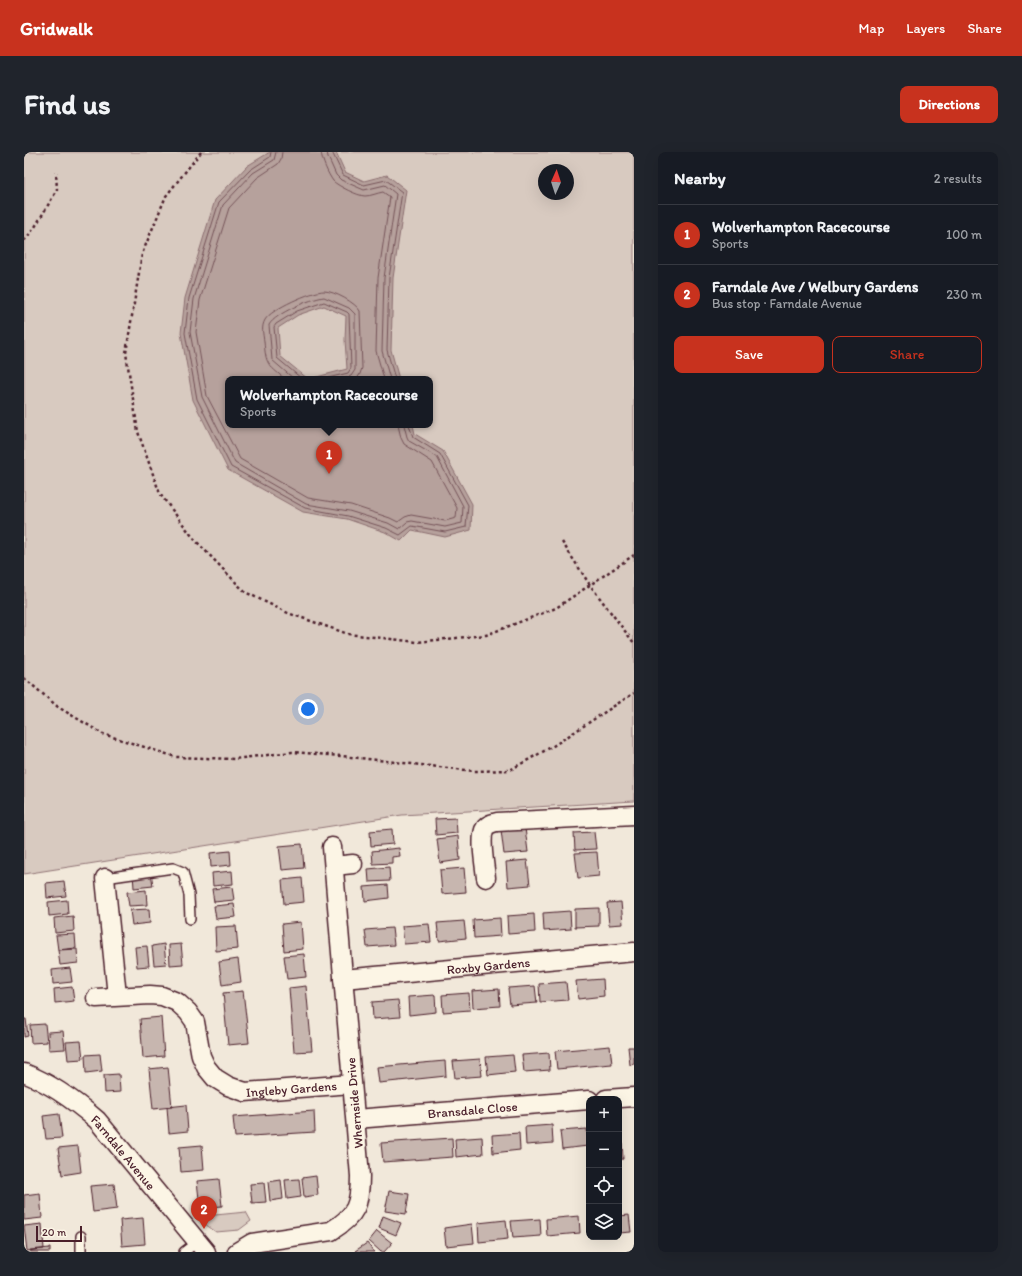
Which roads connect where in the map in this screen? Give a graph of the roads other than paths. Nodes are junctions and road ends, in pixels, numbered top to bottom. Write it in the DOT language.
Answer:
graph roads {
  1 [pos="634,815"];
  2 [pos="332,847"];
  3 [pos="353,864"];
  4 [pos="334,866"];
  5 [pos="105,878"];
  6 [pos="486,878"];
  7 [pos="190,919"];
  8 [pos="634,952"];
  9 [pos="343,979"];
  10 [pos="117,996"];
  11 [pos="96,998"];
  12 [pos="24,1074"];
  13 [pos="352,1084"];
  14 [pos="634,1097"];
  15 [pos="622,1098"];
  16 [pos="586,1100"];
  17 [pos="356,1119"];
  18 [pos="80,1236"];
  19 [pos="196,1249"];
  20 [pos="81,1252"];
  21 [pos="237,1252"];
  1 -- 6 [label="street"];
  2 -- 4 [label="street, Whernside Drive"];
  3 -- 4 [label="street"];
  4 -- 9 [label="street, Whernside Drive"];
  5 -- 7 [label="lane"];
  5 -- 10 [label="street"];
  8 -- 9 [label="street, Roxby Gardens"];
  9 -- 13 [label="street, Whernside Drive"];
  10 -- 11 [label="street, Ingleby Gardens"];
  10 -- 13 [label="street, Ingleby Gardens"];
  12 -- 19 [label="street, Farndale Avenue"];
  13 -- 17 [label="street, Whernside Drive"];
  14 -- 15 [label="street"];
  16 -- 17 [label="street, Bransdale Close"];
  17 -- 21 [label="street, Whernside Drive"];
  18 -- 20 [label="lane"];
}
